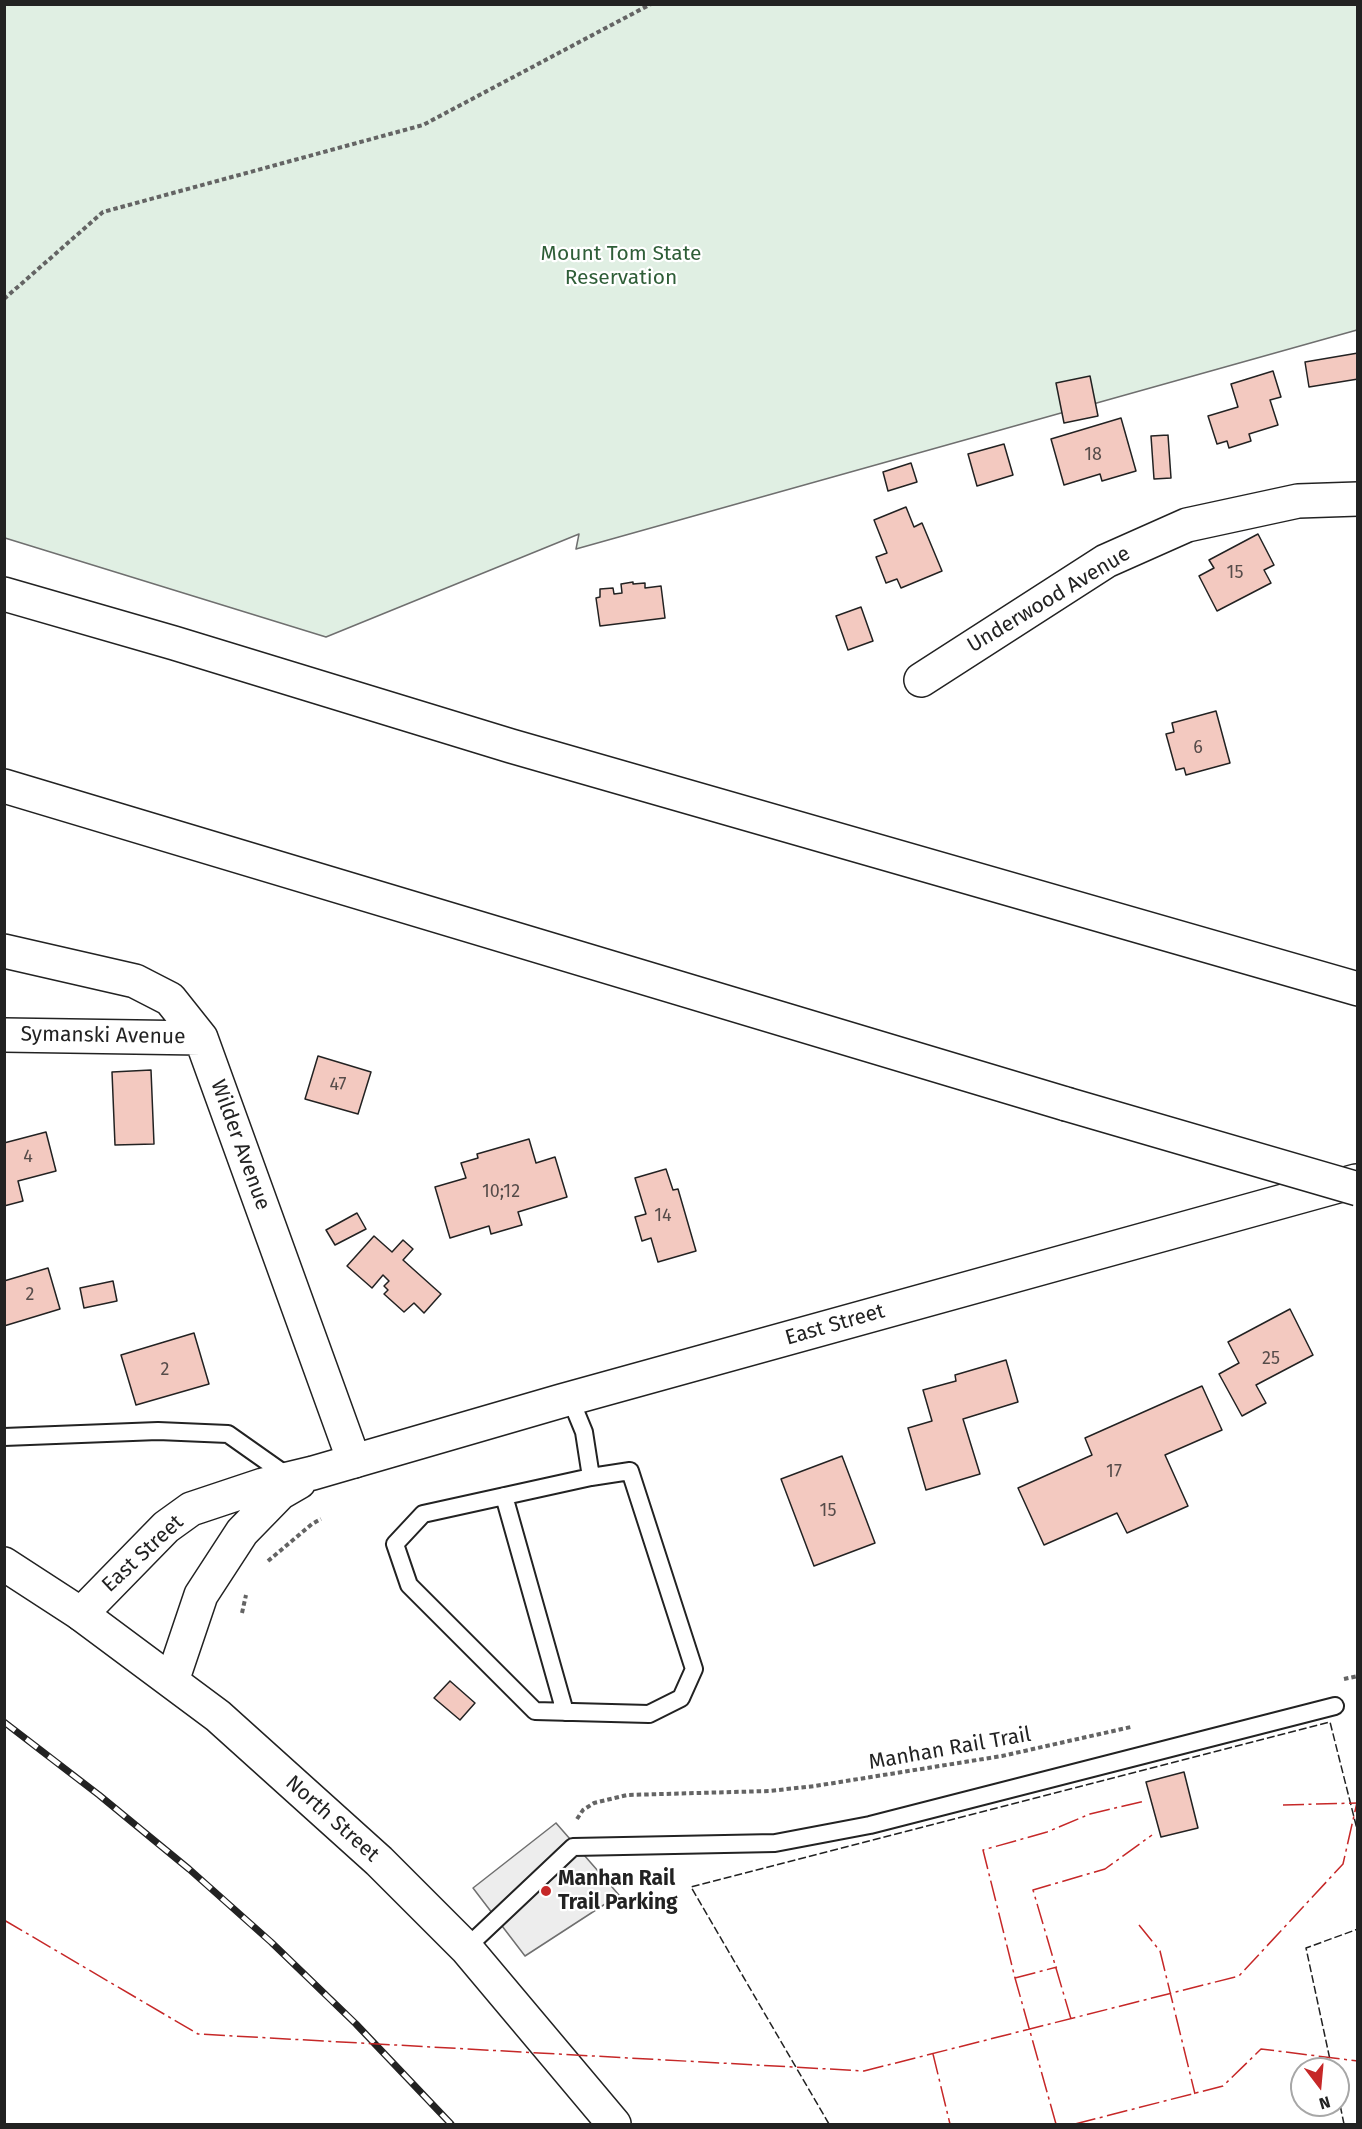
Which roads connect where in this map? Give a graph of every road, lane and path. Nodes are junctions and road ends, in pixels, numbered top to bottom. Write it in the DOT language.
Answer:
graph roads {
  1 [pos="651,4"];
  2 [pos="4,299"];
  3 [pos="1358,499"];
  4 [pos="4,594"];
  5 [pos="921,680"];
  6 [pos="4,786"];
  7 [pos="4,951"];
  8 [pos="1358,989"];
  9 [pos="4,1035"];
  10 [pos="201,1038"];
  11 [pos="1358,1181"];
  12 [pos="1358,1189"];
  13 [pos="570,1398"];
  14 [pos="4,1437"];
  15 [pos="354,1461"];
  16 [pos="301,1475"];
  17 [pos="591,1477"];
  18 [pos="504,1496"];
  19 [pos="321,1519"];
  20 [pos="4,1564"];
  21 [pos="262,1566"];
  22 [pos="246,1593"];
  23 [pos="242,1613"];
  24 [pos="81,1614"];
  25 [pos="1358,1676"];
  26 [pos="172,1681"];
  27 [pos="1335,1681"];
  28 [pos="1335,1706"];
  29 [pos="565,1712"];
  30 [pos="1140,1725"];
  31 [pos="573,1847"];
  32 [pos="466,1948"];
  33 [pos="614,2124"];
  1 -- 2 [label="path"];
  3 -- 5 [label="main road, Underwood Avenue"];
  4 -- 8 [label="main road"];
  6 -- 12 [label="main road, bridge"];
  7 -- 10 [label="main road, Wilder Avenue"];
  9 -- 10 [label="main road, Symanski Avenue"];
  10 -- 15 [label="main road, Wilder Avenue"];
  11 -- 13 [label="main road, East Street"];
  13 -- 15 [label="main road, East Street"];
  13 -- 17 [label="lane"];
  14 -- 16 [label="lane"];
  15 -- 16 [label="main road, East Street"];
  16 -- 24 [label="main road, East Street"];
  16 -- 26 [label="main road, East Street"];
  17 -- 18 [label="lane"];
  17 -- 29 [label="lane"];
  18 -- 29 [label="lane"];
  18 -- 29 [label="lane"];
  19 -- 21 [label="path"];
  20 -- 24 [label="main road, North Street"];
  22 -- 23 [label="path"];
  24 -- 26 [label="main road, North Street"];
  25 -- 27 [label="path"];
  26 -- 32 [label="main road, North Street"];
  28 -- 31 [label="lane"];
  30 -- 31 [label="path, Manhan Rail Trail"];
  31 -- 32 [label="lane"];
  32 -- 33 [label="main road, North Street"];
}
